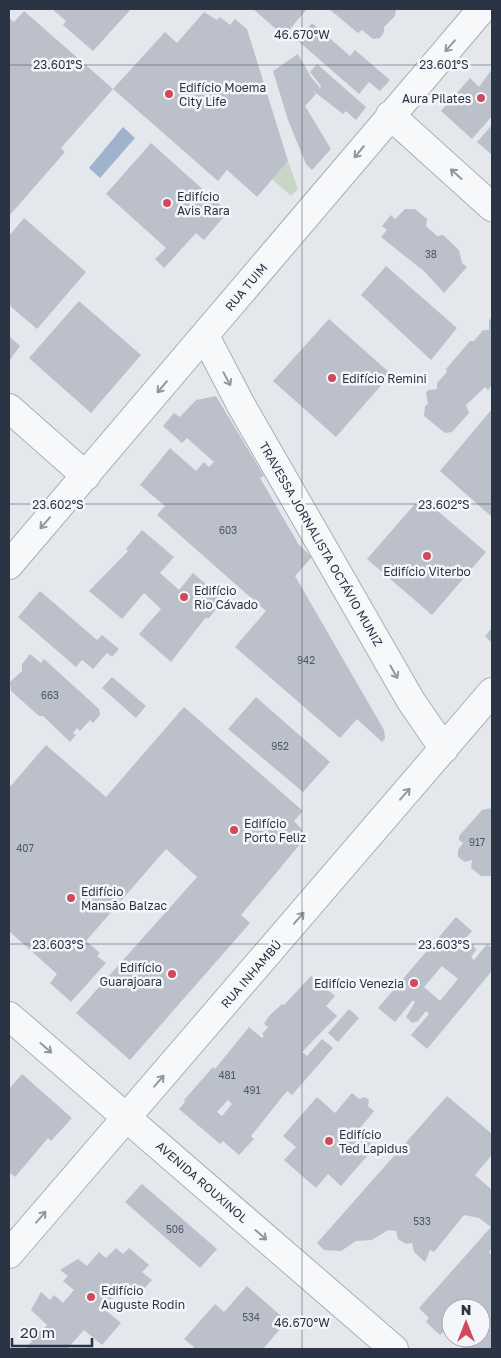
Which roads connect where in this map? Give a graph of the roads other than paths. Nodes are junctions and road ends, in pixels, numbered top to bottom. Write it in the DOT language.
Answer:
graph roads {
  1 [pos="482,9"];
  2 [pos="390,115"];
  3 [pos="492,207"];
  4 [pos="204,336"];
  5 [pos="9,408"];
  6 [pos="86,476"];
  7 [pos="9,564"];
  8 [pos="492,692"];
  9 [pos="444,749"];
  10 [pos="9,1016"];
  11 [pos="127,1118"];
  12 [pos="9,1254"];
  13 [pos="394,1349"];
  1 -- 2 [label="street, RUA TUIM, one-way"];
  3 -- 2 [label="street, one-way"];
  2 -- 4 [label="street, RUA TUIM, one-way"];
  4 -- 6 [label="street, RUA TUIM, one-way"];
  4 -- 9 [label="street, TRAVESSA JORNALISTA OCTÁVIO MUNIZ, one-way"];
  5 -- 6 [label="street"];
  6 -- 7 [label="street, RUA TUIM, one-way"];
  8 -- 9 [label="street, RUA INHAMBÚ"];
  11 -- 9 [label="street, RUA INHAMBÚ, one-way"];
  10 -- 11 [label="street, AVENIDA ROUXINOL, one-way"];
  12 -- 11 [label="street, RUA INHAMBÚ, one-way"];
  11 -- 13 [label="street, AVENIDA ROUXINOL, one-way"];
}
